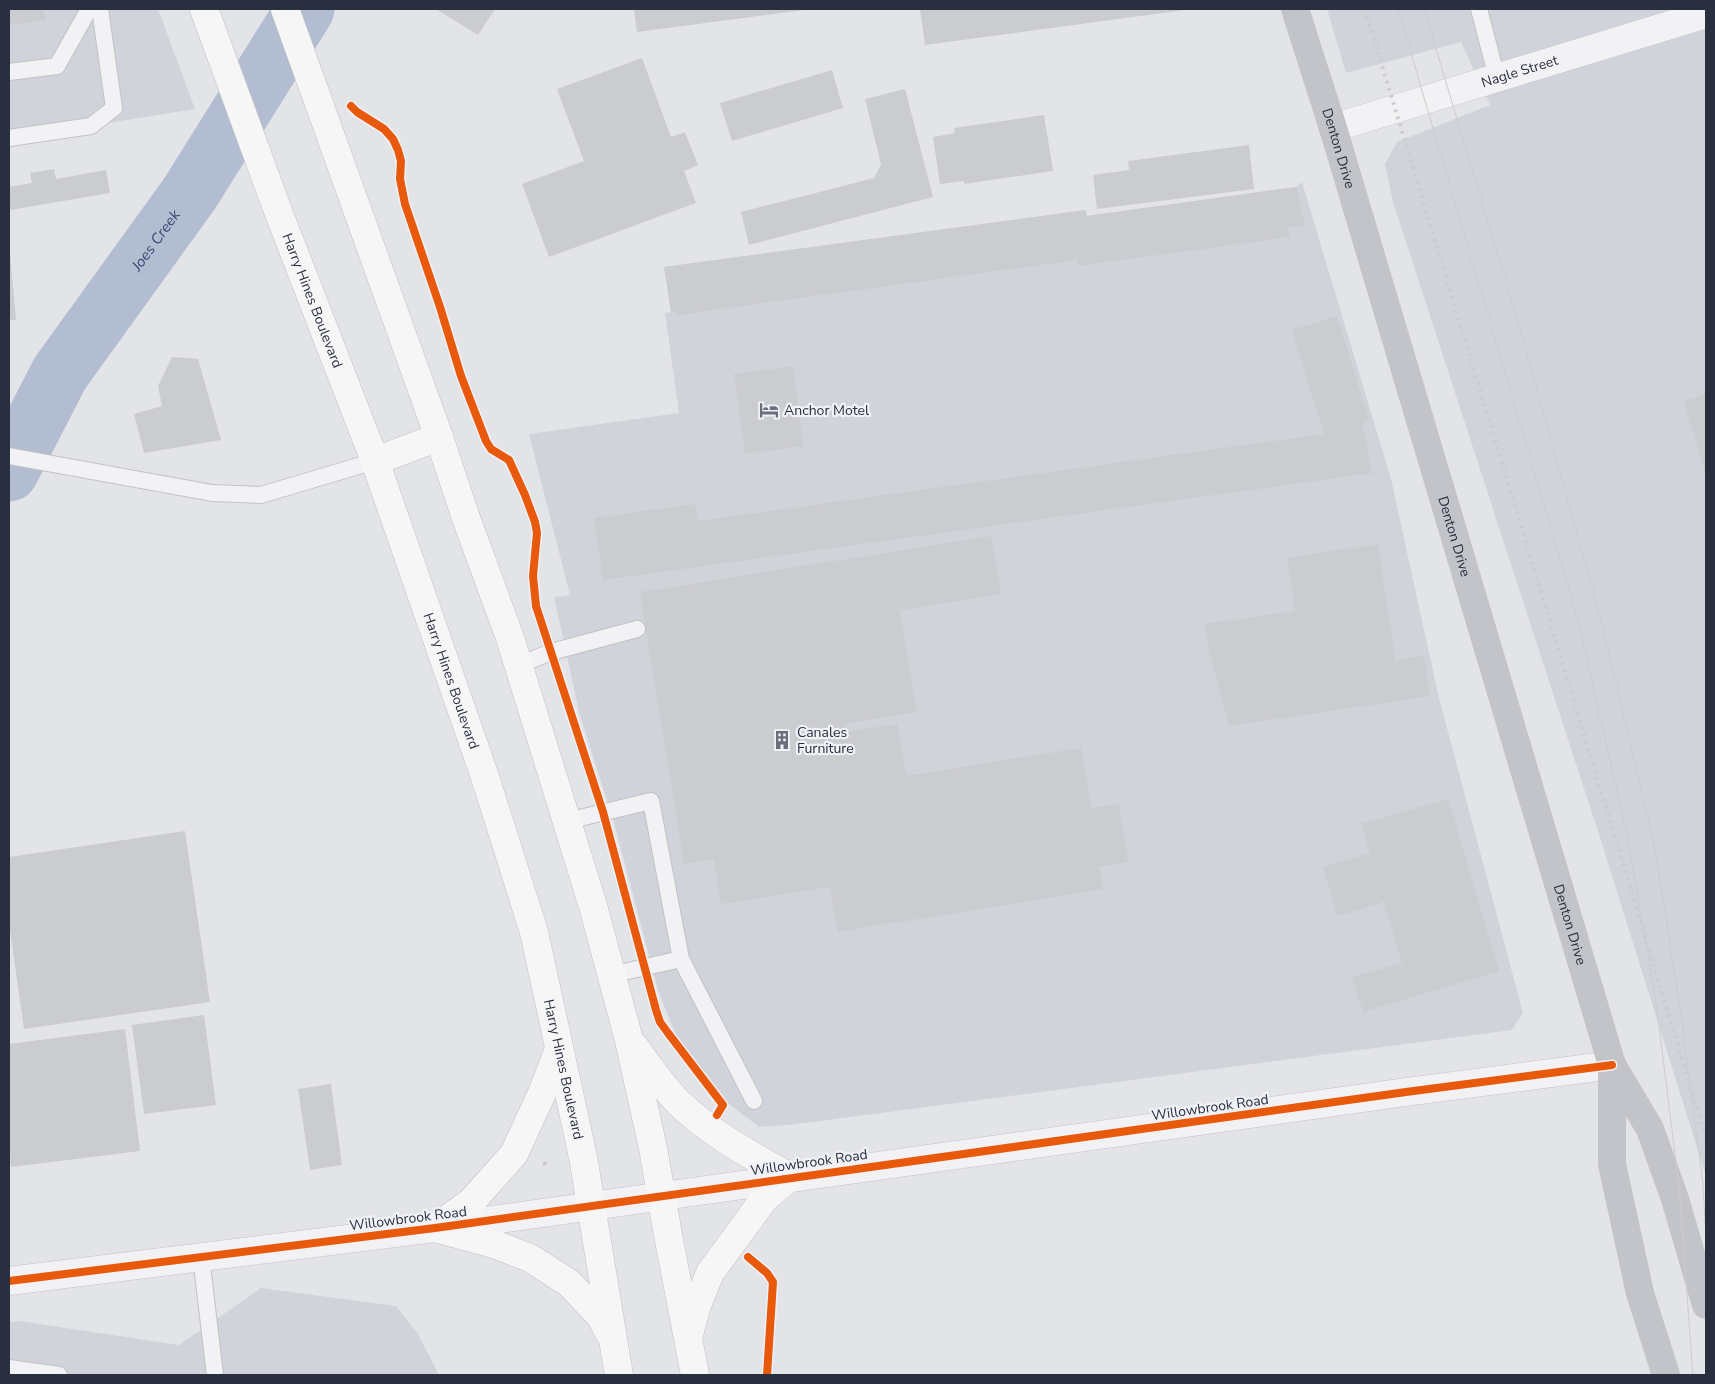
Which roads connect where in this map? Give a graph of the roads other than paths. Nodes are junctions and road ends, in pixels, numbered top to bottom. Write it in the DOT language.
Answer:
graph roads {
  1 [pos="89,9"];
  2 [pos="100,9"];
  3 [pos="285,9"];
  4 [pos="1295,9"];
  5 [pos="1479,9"];
  6 [pos="1706,14"];
  7 [pos="207,16"];
  8 [pos="9,72"];
  9 [pos="1496,78"];
  10 [pos="1333,128"];
  11 [pos="9,138"];
  12 [pos="439,437"];
  13 [pos="9,456"];
  14 [pos="375,461"];
  15 [pos="637,629"];
  16 [pos="518,665"];
  17 [pos="567,821"];
  18 [pos="681,959"];
  19 [pos="611,975"];
  20 [pos="628,1036"];
  21 [pos="559,1049"];
  22 [pos="1612,1065"];
  23 [pos="754,1101"];
  24 [pos="790,1177"];
  25 [pos="661,1195"];
  26 [pos="592,1206"];
  27 [pos="435,1228"];
  28 [pos="201,1257"];
  29 [pos="9,1281"];
  30 [pos="1706,1306"];
  31 [pos="688,1340"];
  32 [pos="614,1341"];
  33 [pos="9,1368"];
  34 [pos="59,1375"];
  35 [pos="215,1375"];
  36 [pos="619,1375"];
  37 [pos="695,1375"];
  38 [pos="1666,1375"];
  1 -- 8 [label="lane"];
  2 -- 11 [label="lane"];
  3 -- 12 [label="main road"];
  4 -- 10 [label="street, Denton Drive"];
  5 -- 9 [label="lane"];
  6 -- 9 [label="street, Nagle Street"];
  7 -- 14 [label="main road, Harry Hines Boulevard"];
  9 -- 10 [label="street, Nagle Street"];
  10 -- 22 [label="street, Denton Drive"];
  12 -- 14 [label="main road"];
  12 -- 16 [label="main road"];
  13 -- 14 [label="lane"];
  14 -- 21 [label="main road, Harry Hines Boulevard"];
  15 -- 16 [label="lane"];
  16 -- 17 [label="main road"];
  17 -- 18 [label="lane"];
  17 -- 19 [label="main road"];
  18 -- 19 [label="lane"];
  18 -- 23 [label="lane"];
  19 -- 20 [label="main road"];
  20 -- 24 [label="main road"];
  20 -- 25 [label="main road"];
  21 -- 26 [label="main road, Harry Hines Boulevard"];
  21 -- 27 [label="main road"];
  22 -- 24 [label="street, Willowbrook Road"];
  22 -- 30 [label="street, Denton Drive"];
  22 -- 38 [label="street, Denton Drive"];
  24 -- 25 [label="street, Willowbrook Road"];
  24 -- 31 [label="main road"];
  25 -- 26 [label="street, Willowbrook Road"];
  25 -- 31 [label="main road"];
  26 -- 27 [label="street, Willowbrook Road"];
  26 -- 32 [label="main road, Harry Hines Boulevard"];
  27 -- 28 [label="street, Willowbrook Road"];
  27 -- 32 [label="main road"];
  28 -- 29 [label="street, Willowbrook Road"];
  28 -- 35 [label="lane"];
  31 -- 37 [label="main road"];
  32 -- 36 [label="main road, Harry Hines Boulevard"];
  33 -- 34 [label="lane"];
}
